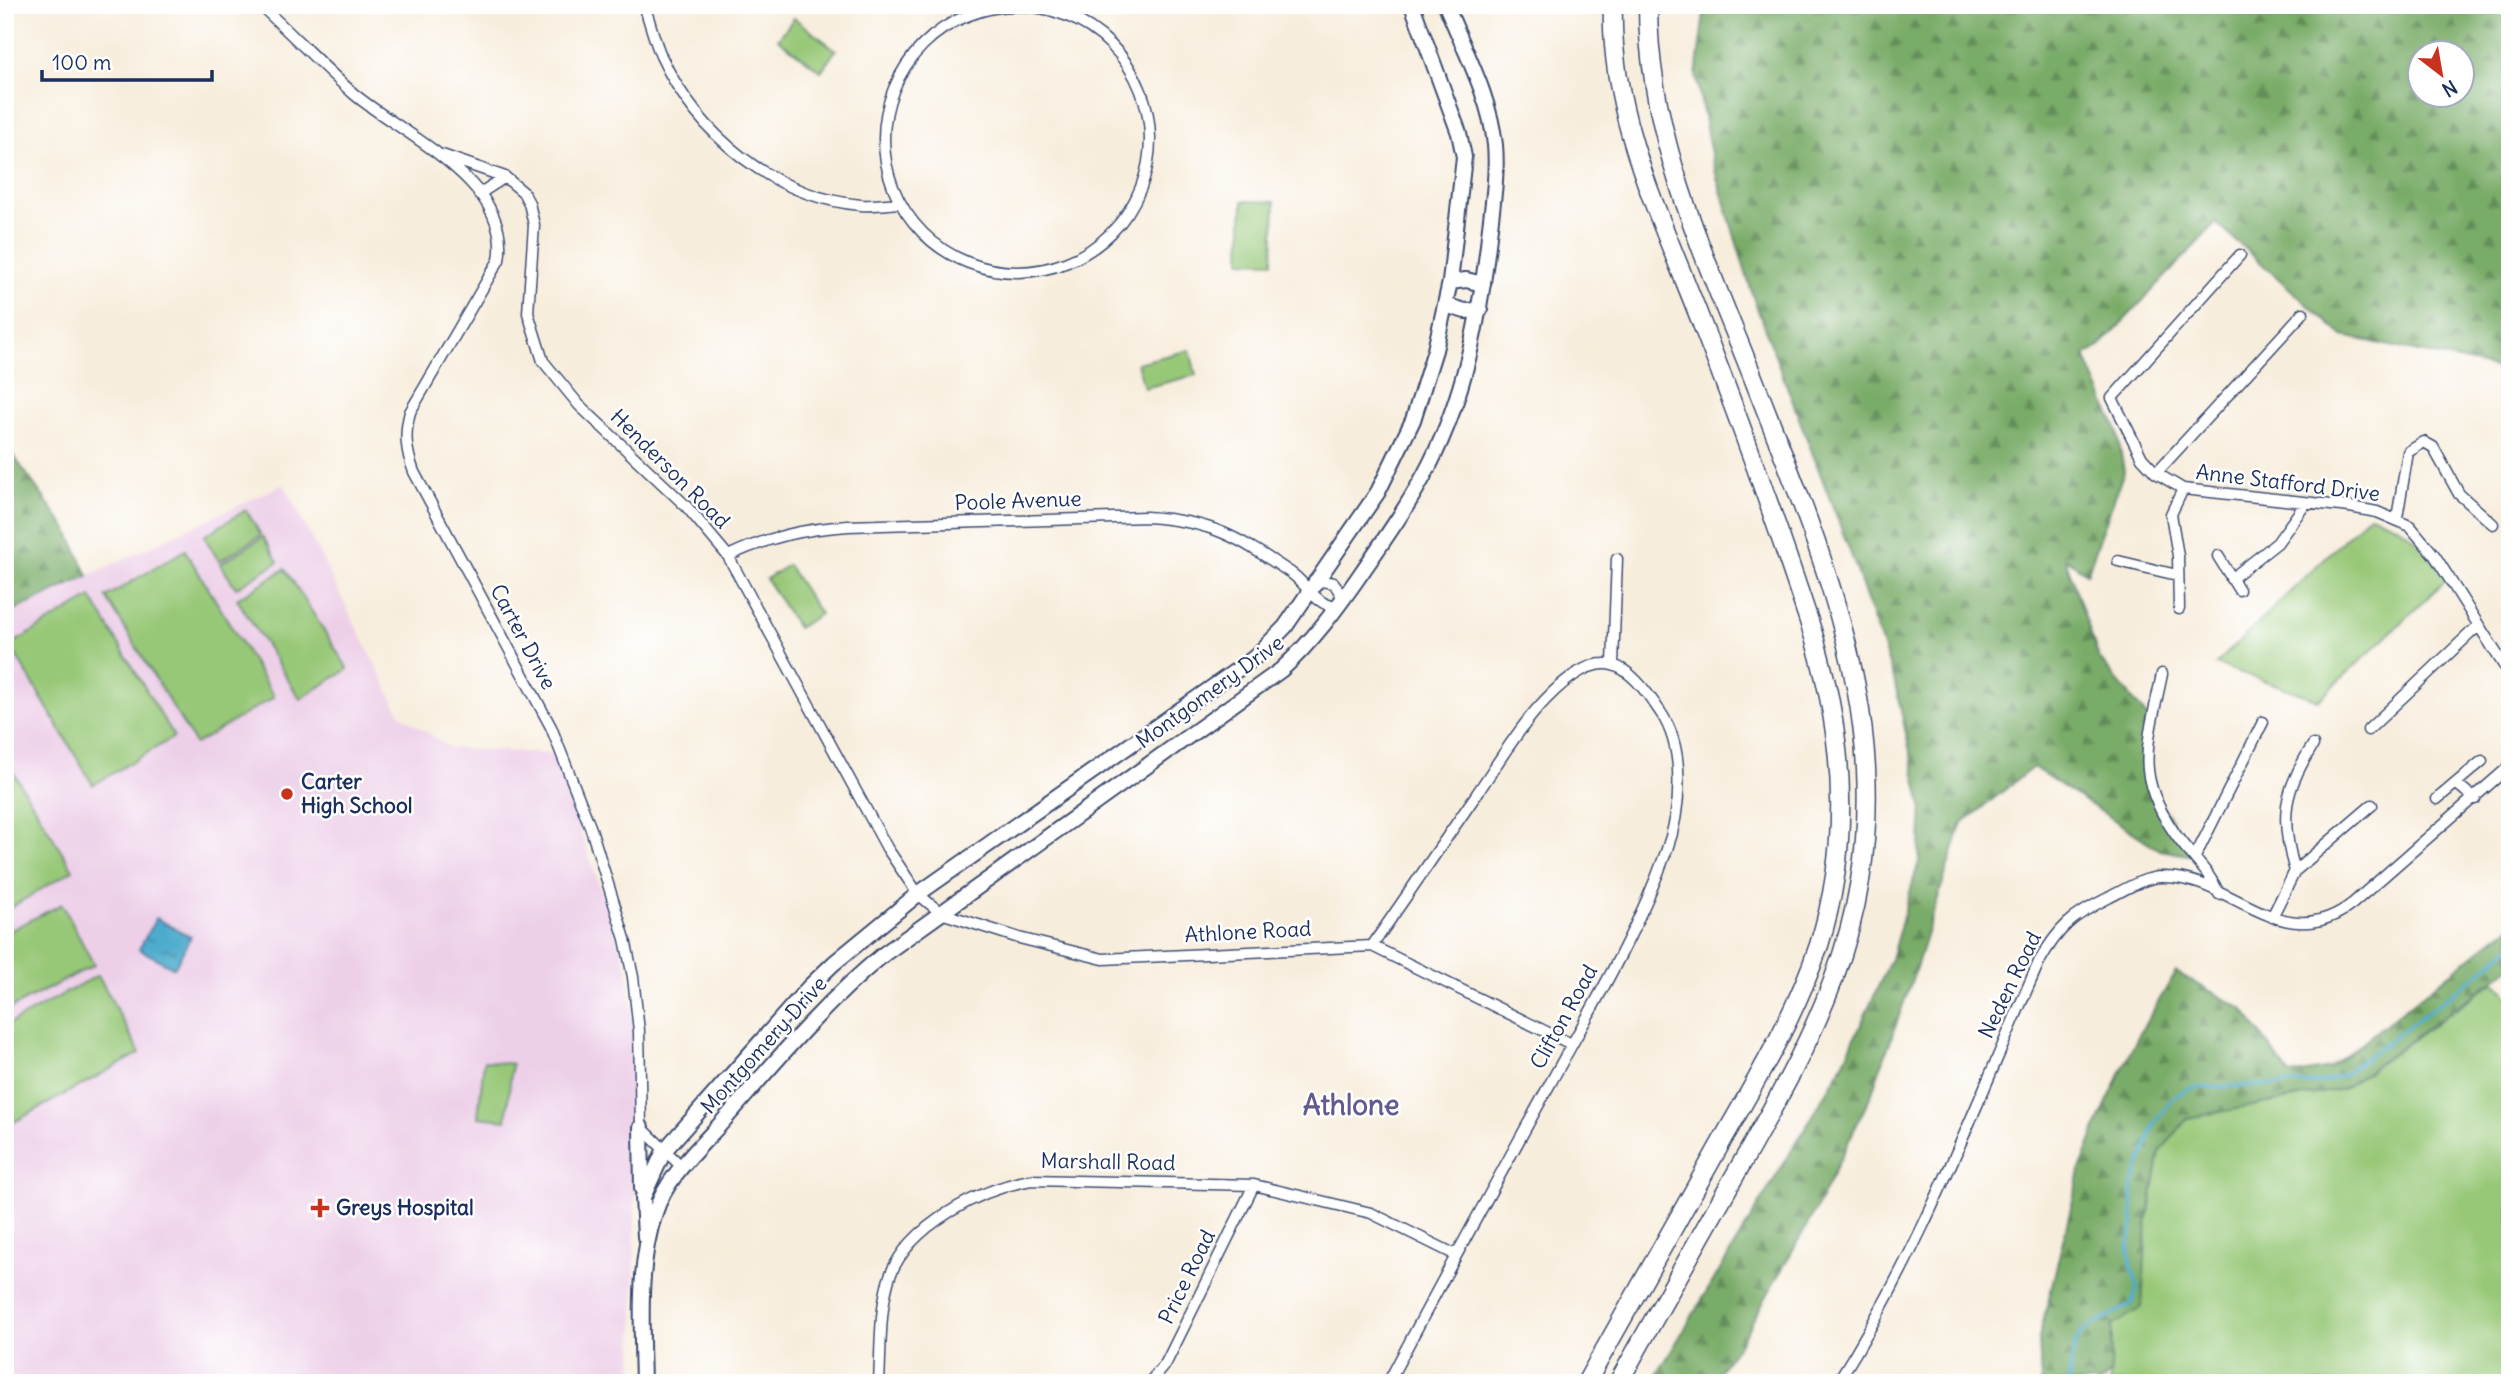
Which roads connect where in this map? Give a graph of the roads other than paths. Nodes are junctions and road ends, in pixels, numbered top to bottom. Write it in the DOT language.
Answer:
graph roads {
  1 [pos="260,5"];
  2 [pos="644,5"];
  3 [pos="1412,5"];
  4 [pos="1446,5"];
  5 [pos="1613,5"];
  6 [pos="1648,5"];
  7 [pos="442,155"];
  8 [pos="505,177"];
  9 [pos="479,194"];
  10 [pos="899,202"];
  11 [pos="2240,256"];
  12 [pos="1450,282"];
  13 [pos="1483,284"];
  14 [pos="1446,305"];
  15 [pos="1480,310"];
  16 [pos="2303,313"];
  17 [pos="2156,473"];
  18 [pos="2183,489"];
  19 [pos="2306,503"];
  20 [pos="2397,518"];
  21 [pos="2493,524"];
  22 [pos="728,556"];
  23 [pos="2218,556"];
  24 [pos="1617,559"];
  25 [pos="2118,561"];
  26 [pos="2177,575"];
  27 [pos="2231,579"];
  28 [pos="1308,582"];
  29 [pos="2239,590"];
  30 [pos="1340,602"];
  31 [pos="2179,609"];
  32 [pos="2478,626"];
  33 [pos="1613,664"];
  34 [pos="2162,674"];
  35 [pos="2510,675"];
  36 [pos="2263,722"];
  37 [pos="2368,730"];
  38 [pos="2313,745"];
  39 [pos="1117,754"];
  40 [pos="2482,761"];
  41 [pos="1102,764"];
  42 [pos="2510,766"];
  43 [pos="1133,775"];
  44 [pos="2457,783"];
  45 [pos="1117,786"];
  46 [pos="2437,799"];
  47 [pos="2475,799"];
  48 [pos="2372,805"];
  49 [pos="2195,857"];
  50 [pos="2295,871"];
  51 [pos="918,894"];
  52 [pos="2219,894"];
  53 [pos="941,913"];
  54 [pos="2272,917"];
  55 [pos="1371,946"];
  56 [pos="796,1002"];
  57 [pos="815,1018"];
  58 [pos="778,1023"];
  59 [pos="797,1036"];
  60 [pos="1572,1044"];
  61 [pos="641,1126"];
  62 [pos="664,1151"];
  63 [pos="682,1167"];
  64 [pos="1254,1185"];
  65 [pos="643,1197"];
  66 [pos="647,1248"];
  67 [pos="1456,1255"];
  68 [pos="643,1383"];
  69 [pos="879,1383"];
  70 [pos="1149,1383"];
  71 [pos="1388,1383"];
  72 [pos="1586,1383"];
  73 [pos="1618,1383"];
  74 [pos="1837,1383"];
  1 -- 7 [label="street, Henderson Road"];
  2 -- 10 [label="street"];
  3 -- 12 [label="street, Montgomery Drive"];
  4 -- 13 [label="street, Montgomery Drive"];
  5 -- 72 [label="highway"];
  6 -- 73 [label="highway"];
  7 -- 8 [label="street, Henderson Road"];
  7 -- 9 [label="street, Henderson Road"];
  8 -- 9 [label="street"];
  8 -- 22 [label="street, Henderson Road"];
  9 -- 61 [label="street, Carter Drive"];
  10 -- 10 [label="street"];
  11 -- 17 [label="street, Anne Stafford Drive"];
  12 -- 13 [label="street"];
  12 -- 14 [label="street, Montgomery Drive"];
  13 -- 15 [label="street, Montgomery Drive"];
  14 -- 15 [label="street"];
  14 -- 28 [label="street, Montgomery Drive"];
  15 -- 30 [label="street, Montgomery Drive"];
  16 -- 17 [label="street"];
  17 -- 18 [label="street, Anne Stafford Drive"];
  18 -- 19 [label="street, Anne Stafford Drive"];
  18 -- 26 [label="street"];
  19 -- 20 [label="street, Anne Stafford Drive"];
  19 -- 27 [label="street"];
  20 -- 21 [label="street"];
  20 -- 32 [label="street, Anne Stafford Drive"];
  22 -- 28 [label="street, Poole Avenue"];
  22 -- 51 [label="street, Henderson Road"];
  23 -- 27 [label="street"];
  24 -- 33 [label="street"];
  25 -- 26 [label="street"];
  26 -- 31 [label="street"];
  27 -- 29 [label="street"];
  28 -- 30 [label="street, Poole Avenue"];
  28 -- 30 [label="street, Poole Avenue"];
  28 -- 39 [label="street, Montgomery Drive"];
  30 -- 43 [label="street, Montgomery Drive"];
  32 -- 35 [label="street, Anne Stafford Drive"];
  32 -- 37 [label="street"];
  33 -- 55 [label="street"];
  33 -- 60 [label="street, Clifton Road"];
  34 -- 49 [label="street"];
  36 -- 49 [label="street"];
  38 -- 50 [label="street"];
  39 -- 41 [label="street, Montgomery Drive"];
  39 -- 43 [label="street"];
  40 -- 44 [label="street"];
  41 -- 45 [label="street"];
  41 -- 51 [label="street, Montgomery Drive"];
  42 -- 47 [label="street, Neden Road"];
  43 -- 45 [label="street, Montgomery Drive"];
  44 -- 46 [label="street"];
  44 -- 47 [label="street"];
  45 -- 53 [label="street, Montgomery Drive"];
  47 -- 54 [label="street, Neden Road"];
  48 -- 50 [label="street"];
  49 -- 52 [label="street"];
  50 -- 54 [label="street"];
  51 -- 53 [label="street, Athlone Road"];
  51 -- 56 [label="street, Montgomery Drive"];
  52 -- 54 [label="street, Neden Road"];
  52 -- 74 [label="street, Neden Road"];
  53 -- 55 [label="street, Athlone Road"];
  53 -- 57 [label="street, Montgomery Drive"];
  55 -- 60 [label="street, Athlone Road"];
  56 -- 57 [label="street"];
  56 -- 58 [label="street, Montgomery Drive"];
  57 -- 59 [label="street, Montgomery Drive"];
  58 -- 59 [label="street"];
  58 -- 62 [label="street, Montgomery Drive"];
  59 -- 63 [label="street, Montgomery Drive"];
  60 -- 67 [label="street, Clifton Road"];
  61 -- 62 [label="street"];
  61 -- 65 [label="street"];
  62 -- 63 [label="street"];
  62 -- 65 [label="street, Montgomery Drive"];
  63 -- 66 [label="street, Montgomery Drive"];
  64 -- 67 [label="street, Marshall Road"];
  64 -- 69 [label="street, Marshall Road"];
  64 -- 70 [label="street, Price Road"];
  65 -- 66 [label="street, Montgomery Drive"];
  66 -- 68 [label="street, Montgomery Drive"];
  67 -- 71 [label="street, Clifton Road"];
}
